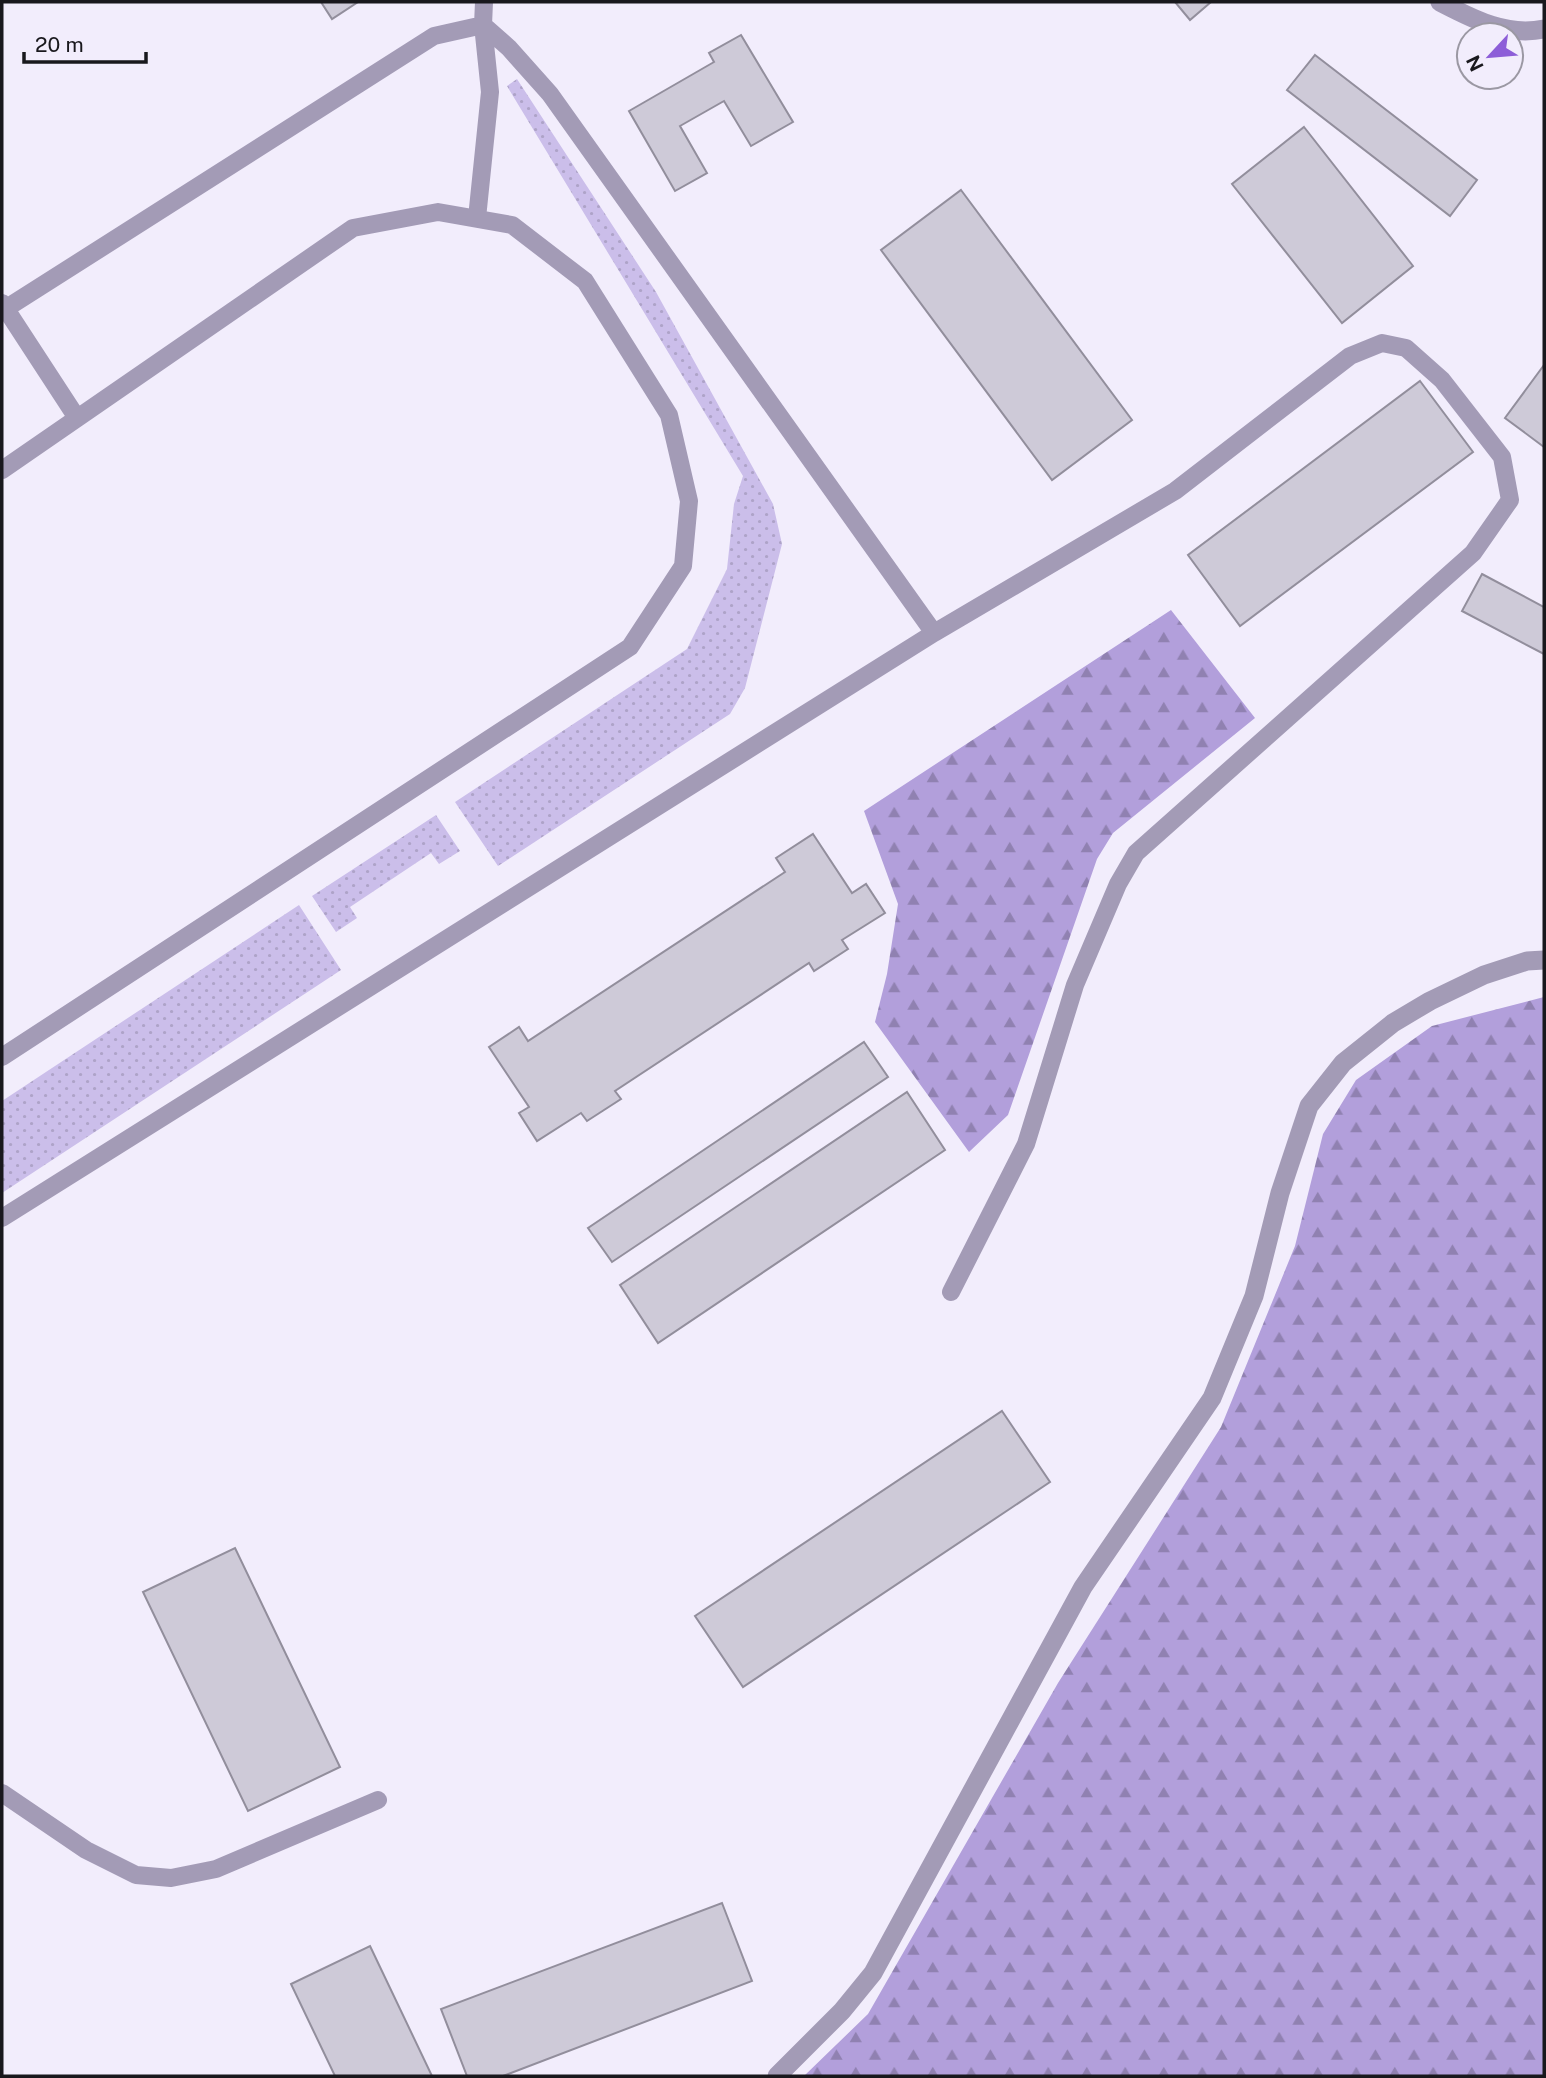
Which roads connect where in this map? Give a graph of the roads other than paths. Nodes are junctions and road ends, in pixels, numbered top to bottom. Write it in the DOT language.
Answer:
graph roads {
  1 [pos="484,2"];
  2 [pos="1440,2"];
  3 [pos="483,25"];
  4 [pos="1544,29"];
  5 [pos="477,218"];
  6 [pos="3,307"];
  7 [pos="77,418"];
  8 [pos="2,470"];
  9 [pos="934,633"];
  10 [pos="1544,960"];
  11 [pos="2,1057"];
  12 [pos="2,1218"];
  13 [pos="951,1292"];
  14 [pos="2,1793"];
  15 [pos="378,1800"];
  16 [pos="777,2076"];
  1 -- 3 [label="lane"];
  2 -- 4 [label="street"];
  3 -- 5 [label="lane"];
  3 -- 6 [label="lane"];
  3 -- 9 [label="lane"];
  5 -- 7 [label="lane"];
  5 -- 11 [label="lane"];
  6 -- 7 [label="lane"];
  7 -- 8 [label="lane"];
  9 -- 12 [label="lane"];
  9 -- 13 [label="lane"];
  10 -- 16 [label="street"];
  14 -- 15 [label="lane"];
}
